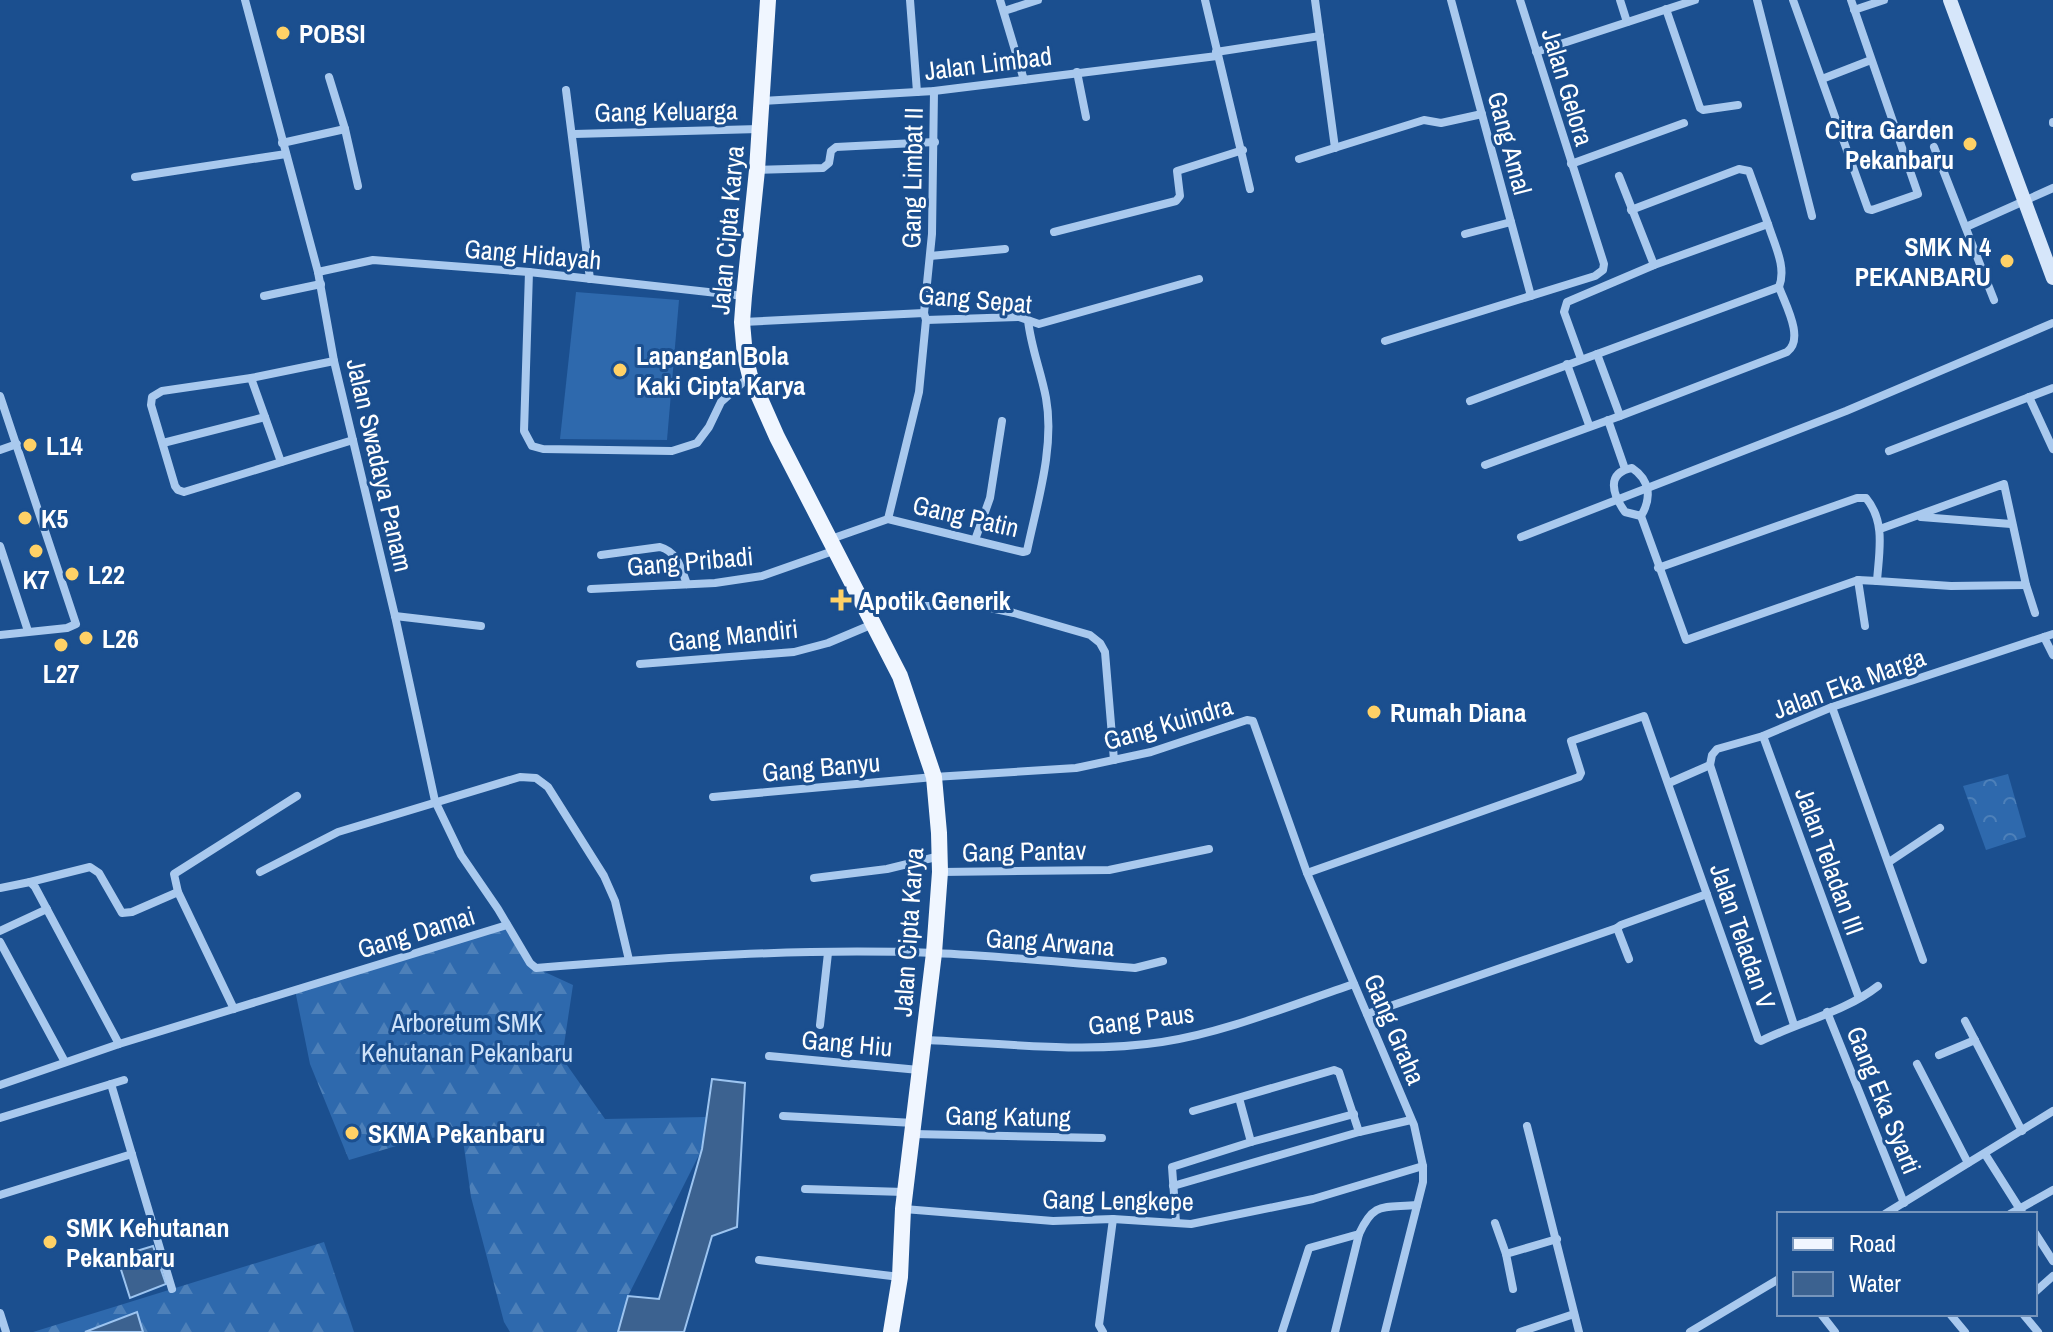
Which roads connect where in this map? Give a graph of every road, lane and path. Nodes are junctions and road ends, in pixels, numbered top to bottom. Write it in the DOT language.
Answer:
graph roads {
  1 [pos="245,0"];
  2 [pos="768,0"];
  3 [pos="910,0"];
  4 [pos="1000,0"];
  5 [pos="1038,0"];
  6 [pos="1205,0"];
  7 [pos="1315,0"];
  8 [pos="1451,0"];
  9 [pos="1520,0"];
  10 [pos="1620,0"];
  11 [pos="1695,0"];
  12 [pos="1757,0"];
  13 [pos="1793,0"];
  14 [pos="1851,0"];
  15 [pos="1884,0"];
  16 [pos="1950,0"];
  17 [pos="1681,2"];
  18 [pos="1666,9"];
  19 [pos="1854,10"];
  20 [pos="1004,11"];
  21 [pos="1627,22"];
  22 [pos="1320,36"];
  23 [pos="1536,52"];
  24 [pos="1217,54"];
  25 [pos="1871,60"];
  26 [pos="1077,72"];
  27 [pos="329,77"];
  28 [pos="1822,79"];
  29 [pos="1024,80"];
  30 [pos="566,90"];
  31 [pos="934,91"];
  32 [pos="917,92"];
  33 [pos="762,101"];
  34 [pos="1738,105"];
  35 [pos="1482,114"];
  36 [pos="1086,117"];
  37 [pos="1684,123"];
  38 [pos="345,129"];
  39 [pos="759,129"];
  40 [pos="574,134"];
  41 [pos="935,142"];
  42 [pos="282,143"];
  43 [pos="1934,147"];
  44 [pos="1335,148"];
  45 [pos="1243,150"];
  46 [pos="286,154"];
  47 [pos="1299,159"];
  48 [pos="1571,164"];
  49 [pos="757,170"];
  50 [pos="1619,176"];
  51 [pos="135,177"];
  52 [pos="358,186"];
  53 [pos="2053,188"];
  54 [pos="1250,189"];
  55 [pos="2024,203"];
  56 [pos="1631,210"];
  57 [pos="1812,216"];
  58 [pos="1511,222"];
  59 [pos="1768,224"];
  60 [pos="1966,227"];
  61 [pos="1054,232"];
  62 [pos="1465,234"];
  63 [pos="1005,249"];
  64 [pos="930,256"];
  65 [pos="1654,265"];
  66 [pos="318,272"];
  67 [pos="529,272"];
  68 [pos="2053,278"];
  69 [pos="590,279"];
  70 [pos="1199,279"];
  71 [pos="321,284"];
  72 [pos="1779,287"];
  73 [pos="264,296"];
  74 [pos="744,296"];
  75 [pos="1531,296"];
  76 [pos="1994,300"];
  77 [pos="925,316"];
  78 [pos="1028,320"];
  79 [pos="742,322"];
  80 [pos="2053,323"];
  81 [pos="1385,341"];
  82 [pos="1597,354"];
  83 [pos="1581,359"];
  84 [pos="334,361"];
  85 [pos="1567,364"];
  86 [pos="750,376"];
  87 [pos="251,378"];
  88 [pos="2053,388"];
  89 [pos="2029,397"];
  90 [pos="0,398"];
  91 [pos="1470,401"];
  92 [pos="1620,416"];
  93 [pos="265,417"];
  94 [pos="1608,420"];
  95 [pos="1002,421"];
  96 [pos="1589,425"];
  97 [pos="353,440"];
  98 [pos="163,443"];
  99 [pos="17,444"];
  100 [pos="2053,449"];
  101 [pos="0,450"];
  102 [pos="1889,451"];
  103 [pos="281,462"];
  104 [pos="1485,465"];
  105 [pos="1625,469"];
  106 [pos="1649,488"];
  107 [pos="1616,499"];
  108 [pos="1641,516"];
  109 [pos="1917,517"];
  110 [pos="888,519"];
  111 [pos="2011,524"];
  112 [pos="1880,529"];
  113 [pos="1521,537"];
  114 [pos="975,540"];
  115 [pos="834,544"];
  116 [pos="0,546"];
  117 [pos="601,555"];
  118 [pos="1658,568"];
  119 [pos="1858,580"];
  120 [pos="1877,581"];
  121 [pos="687,584"];
  122 [pos="2026,585"];
  123 [pos="591,589"];
  124 [pos="864,606"];
  125 [pos="2035,613"];
  126 [pos="395,616"];
  127 [pos="874,624"];
  128 [pos="481,626"];
  129 [pos="1865,626"];
  130 [pos="28,631"];
  131 [pos="0,635"];
  132 [pos="2048,636"];
  133 [pos="2053,655"];
  134 [pos="640,664"];
  135 [pos="1832,707"];
  136 [pos="1763,736"];
  137 [pos="1114,760"];
  138 [pos="1710,765"];
  139 [pos="934,777"];
  140 [pos="1669,783"];
  141 [pos="297,796"];
  142 [pos="713,797"];
  143 [pos="435,801"];
  144 [pos="1940,828"];
  145 [pos="1209,849"];
  146 [pos="1889,862"];
  147 [pos="940,864"];
  148 [pos="260,872"];
  149 [pos="1307,873"];
  150 [pos="814,878"];
  151 [pos="30,882"];
  152 [pos="0,888"];
  153 [pos="178,892"];
  154 [pos="1707,894"];
  155 [pos="47,909"];
  156 [pos="507,925"];
  157 [pos="1617,928"];
  158 [pos="0,931"];
  159 [pos="0,942"];
  160 [pos="828,953"];
  161 [pos="934,953"];
  162 [pos="1629,959"];
  163 [pos="629,960"];
  164 [pos="1923,960"];
  165 [pos="1163,961"];
  166 [pos="1354,984"];
  167 [pos="1878,986"];
  168 [pos="1859,998"];
  169 [pos="234,1009"];
  170 [pos="1827,1012"];
  171 [pos="1367,1014"];
  172 [pos="1965,1021"];
  173 [pos="820,1025"];
  174 [pos="1794,1025"];
  175 [pos="925,1040"];
  176 [pos="1975,1040"];
  177 [pos="119,1044"];
  178 [pos="1939,1055"];
  179 [pos="769,1056"];
  180 [pos="65,1062"];
  181 [pos="1917,1064"];
  182 [pos="920,1070"];
  183 [pos="124,1080"];
  184 [pos="111,1084"];
  185 [pos="0,1085"];
  186 [pos="1239,1098"];
  187 [pos="1193,1111"];
  188 [pos="2053,1111"];
  189 [pos="1354,1114"];
  190 [pos="783,1116"];
  191 [pos="0,1118"];
  192 [pos="1411,1120"];
  193 [pos="1527,1126"];
  194 [pos="914,1129"];
  195 [pos="2022,1131"];
  196 [pos="1359,1132"];
  197 [pos="1102,1138"];
  198 [pos="1251,1142"];
  199 [pos="132,1154"];
  200 [pos="1985,1154"];
  201 [pos="1968,1163"];
  202 [pos="1423,1166"];
  203 [pos="1173,1186"];
  204 [pos="805,1189"];
  205 [pos="2053,1190"];
  206 [pos="0,1195"];
  207 [pos="904,1200"];
  208 [pos="1904,1203"];
  209 [pos="1417,1205"];
  210 [pos="2021,1211"];
  211 [pos="1888,1212"];
  212 [pos="1113,1219"];
  213 [pos="1176,1222"];
  214 [pos="1495,1223"];
  215 [pos="1359,1234"];
  216 [pos="2037,1236"];
  217 [pos="1557,1239"];
  218 [pos="1506,1254"];
  219 [pos="759,1260"];
  220 [pos="2053,1261"];
  221 [pos="2053,1276"];
  222 [pos="900,1277"];
  223 [pos="1777,1280"];
  224 [pos="172,1289"];
  225 [pos="1513,1289"];
  226 [pos="2037,1290"];
  227 [pos="0,1313"];
  228 [pos="1574,1314"];
  229 [pos="1823,1316"];
  230 [pos="1952,1316"];
  231 [pos="2025,1316"];
  232 [pos="1705,1328"];
  233 [pos="6,1332"];
  234 [pos="891,1332"];
  235 [pos="1103,1332"];
  236 [pos="1282,1332"];
  237 [pos="1335,1332"];
  238 [pos="1385,1332"];
  239 [pos="1520,1332"];
  240 [pos="1579,1332"];
  241 [pos="1690,1332"];
  242 [pos="1835,1332"];
  243 [pos="1965,1332"];
  244 [pos="2038,1332"];
  1 -- 42 [label="street, Jalan Swadaya Panam"];
  2 -- 33 [label="main road, Jalan Cipta Karya"];
  3 -- 32 [label="street"];
  4 -- 20 [label="street"];
  5 -- 20 [label="street"];
  6 -- 24 [label="street"];
  7 -- 22 [label="street"];
  8 -- 35 [label="street, Gang Amal"];
  9 -- 23 [label="street, Jalan Gelora"];
  10 -- 21 [label="street"];
  11 -- 17 [label="street"];
  12 -- 57 [label="street"];
  13 -- 28 [label="street"];
  14 -- 19 [label="street"];
  15 -- 19 [label="street"];
  16 -- 55 [label="street"];
  17 -- 18 [label="street"];
  18 -- 21 [label="street"];
  18 -- 34 [label="street"];
  19 -- 25 [label="street"];
  20 -- 29 [label="street"];
  21 -- 23 [label="street"];
  22 -- 24 [label="street, Jalan Limbad"];
  22 -- 44 [label="street"];
  23 -- 48 [label="street, Jalan Gelora"];
  24 -- 26 [label="street, Jalan Limbad"];
  24 -- 45 [label="street"];
  25 -- 28 [label="street"];
  25 -- 28 [label="street"];
  26 -- 29 [label="street, Jalan Limbad"];
  26 -- 36 [label="street"];
  27 -- 38 [label="street"];
  29 -- 31 [label="street, Jalan Limbad"];
  30 -- 40 [label="street"];
  31 -- 32 [label="street, Jalan Limbad"];
  31 -- 41 [label="street, Gang Limbat II"];
  32 -- 33 [label="street, Jalan Limbad"];
  33 -- 39 [label="main road, Jalan Cipta Karya"];
  35 -- 44 [label="street"];
  35 -- 58 [label="street, Gang Amal"];
  37 -- 48 [label="street, Jalan Gelora"];
  38 -- 42 [label="street"];
  38 -- 52 [label="street"];
  39 -- 40 [label="street, Gang Keluarga"];
  39 -- 49 [label="main road, Jalan Cipta Karya"];
  40 -- 69 [label="street"];
  41 -- 49 [label="street"];
  41 -- 64 [label="street, Gang Limbat II"];
  42 -- 46 [label="street, Jalan Swadaya Panam"];
  43 -- 60 [label="street"];
  44 -- 47 [label="street"];
  45 -- 54 [label="street"];
  45 -- 61 [label="street"];
  46 -- 51 [label="street"];
  46 -- 66 [label="street, Jalan Swadaya Panam"];
  48 -- 75 [label="street"];
  49 -- 74 [label="main road, Jalan Cipta Karya"];
  50 -- 56 [label="street"];
  53 -- 55 [label="street"];
  55 -- 60 [label="street"];
  55 -- 68 [label="street"];
  56 -- 59 [label="street"];
  56 -- 65 [label="street"];
  58 -- 62 [label="street"];
  58 -- 75 [label="street, Gang Amal"];
  59 -- 65 [label="street"];
  59 -- 72 [label="street"];
  60 -- 76 [label="street"];
  63 -- 64 [label="street"];
  64 -- 77 [label="street, Gang Limbat II"];
  65 -- 83 [label="street"];
  66 -- 67 [label="street, Gang Hidayah"];
  66 -- 71 [label="street, Jalan Swadaya Panam"];
  67 -- 69 [label="street, Gang Hidayah"];
  67 -- 86 [label="street"];
  69 -- 74 [label="street, Gang Hidayah"];
  70 -- 78 [label="street, Gang Sepat"];
  71 -- 73 [label="street"];
  71 -- 84 [label="street, Jalan Swadaya Panam"];
  72 -- 82 [label="street"];
  72 -- 92 [label="street"];
  74 -- 79 [label="main road, Jalan Cipta Karya"];
  75 -- 81 [label="street"];
  77 -- 78 [label="street, Gang Sepat"];
  77 -- 79 [label="street, Gang Sepat"];
  77 -- 110 [label="street, Gang Limbat II"];
  78 -- 114 [label="street, Gang Patin"];
  79 -- 86 [label="main road, Jalan Cipta Karya"];
  80 -- 106 [label="street"];
  82 -- 83 [label="street"];
  82 -- 92 [label="street"];
  83 -- 85 [label="street"];
  84 -- 87 [label="street"];
  84 -- 97 [label="street, Jalan Swadaya Panam"];
  85 -- 91 [label="street"];
  85 -- 96 [label="street"];
  86 -- 115 [label="main road, Jalan Cipta Karya"];
  87 -- 93 [label="street"];
  87 -- 98 [label="street"];
  88 -- 89 [label="street"];
  89 -- 100 [label="street"];
  89 -- 102 [label="street"];
  90 -- 99 [label="street"];
  92 -- 94 [label="street"];
  93 -- 98 [label="street"];
  93 -- 103 [label="street"];
  94 -- 96 [label="street"];
  94 -- 105 [label="street"];
  95 -- 114 [label="street"];
  96 -- 104 [label="street"];
  97 -- 103 [label="street"];
  97 -- 126 [label="street, Jalan Swadaya Panam"];
  98 -- 103 [label="street"];
  99 -- 101 [label="street"];
  99 -- 130 [label="street"];
  105 -- 106 [label="street"];
  105 -- 107 [label="street"];
  106 -- 107 [label="street"];
  106 -- 108 [label="street"];
  107 -- 108 [label="street"];
  107 -- 113 [label="street"];
  108 -- 118 [label="street"];
  109 -- 111 [label="street"];
  109 -- 111 [label="street"];
  109 -- 112 [label="street"];
  110 -- 114 [label="street, Gang Patin"];
  110 -- 115 [label="street, Gang Patin"];
  111 -- 122 [label="street"];
  112 -- 118 [label="street"];
  112 -- 120 [label="street"];
  115 -- 121 [label="street, Gang Pribadi"];
  115 -- 124 [label="main road, Jalan Cipta Karya"];
  116 -- 130 [label="street"];
  117 -- 121 [label="street"];
  118 -- 119 [label="street"];
  119 -- 120 [label="street"];
  119 -- 129 [label="street"];
  120 -- 122 [label="street"];
  121 -- 123 [label="street, Gang Pribadi"];
  122 -- 125 [label="street"];
  124 -- 127 [label="main road, Jalan Cipta Karya"];
  124 -- 137 [label="street"];
  126 -- 128 [label="street"];
  126 -- 143 [label="street, Jalan Swadaya Panam"];
  127 -- 134 [label="street, Gang Mandiri"];
  127 -- 139 [label="main road, Jalan Cipta Karya"];
  130 -- 131 [label="street"];
  132 -- 133 [label="street"];
  132 -- 135 [label="street, Jalan Eka Marga"];
  135 -- 136 [label="street, Jalan Eka Marga"];
  135 -- 146 [label="street"];
  136 -- 138 [label="street, Jalan Eka Marga"];
  136 -- 168 [label="street, Jalan Teladan III"];
  137 -- 139 [label="street, Gang Kuindra"];
  137 -- 149 [label="street, Gang Kuindra"];
  138 -- 140 [label="street, Jalan Eka Marga"];
  138 -- 174 [label="street"];
  139 -- 142 [label="street, Gang Banyu"];
  139 -- 147 [label="main road, Jalan Cipta Karya"];
  140 -- 149 [label="street, Jalan Teladan V"];
  140 -- 154 [label="street, Jalan Teladan V"];
  141 -- 153 [label="street"];
  143 -- 148 [label="street"];
  143 -- 156 [label="street, Jalan Swadaya Panam"];
  143 -- 163 [label="street"];
  144 -- 146 [label="street"];
  145 -- 147 [label="street, Gang Pantav"];
  146 -- 164 [label="street"];
  147 -- 150 [label="street, Gang Pantav"];
  147 -- 161 [label="main road, Jalan Cipta Karya"];
  149 -- 166 [label="street, Gang Graha"];
  151 -- 152 [label="street"];
  151 -- 153 [label="street"];
  151 -- 155 [label="street"];
  153 -- 169 [label="street"];
  154 -- 157 [label="street"];
  154 -- 174 [label="street, Jalan Teladan V"];
  155 -- 158 [label="street"];
  155 -- 177 [label="street"];
  156 -- 163 [label="street, Gang Damai"];
  156 -- 169 [label="street, Gang Damai"];
  157 -- 162 [label="street"];
  157 -- 171 [label="street"];
  159 -- 180 [label="street"];
  160 -- 161 [label="street, Gang Damai"];
  160 -- 163 [label="street, Gang Damai"];
  160 -- 173 [label="street"];
  161 -- 165 [label="street, Gang Arwana"];
  161 -- 175 [label="main road, Jalan Cipta Karya"];
  166 -- 171 [label="street, Gang Graha"];
  166 -- 175 [label="street, Gang Paus"];
  167 -- 168 [label="street, Jalan Teladan V"];
  168 -- 170 [label="street, Jalan Teladan V"];
  169 -- 177 [label="street, Gang Damai"];
  170 -- 174 [label="street, Jalan Teladan V"];
  170 -- 208 [label="street, Gang Eka Syarti"];
  171 -- 192 [label="street, Gang Graha"];
  172 -- 176 [label="street"];
  175 -- 182 [label="main road, Jalan Cipta Karya"];
  176 -- 178 [label="street"];
  176 -- 195 [label="street"];
  177 -- 180 [label="street, Gang Damai"];
  179 -- 182 [label="street, Gang Hiu"];
  180 -- 185 [label="street, Gang Damai"];
  181 -- 201 [label="street"];
  182 -- 194 [label="main road, Jalan Cipta Karya"];
  183 -- 184 [label="street"];
  184 -- 191 [label="street"];
  184 -- 199 [label="street"];
  186 -- 187 [label="street"];
  186 -- 189 [label="street"];
  186 -- 198 [label="street"];
  188 -- 195 [label="street"];
  189 -- 196 [label="street"];
  189 -- 198 [label="street"];
  190 -- 194 [label="street, Gang Katung"];
  192 -- 196 [label="street"];
  192 -- 202 [label="street, Gang Graha"];
  193 -- 217 [label="street"];
  194 -- 197 [label="street, Gang Katung"];
  194 -- 207 [label="main road, Jalan Cipta Karya"];
  195 -- 200 [label="street"];
  196 -- 203 [label="street"];
  198 -- 203 [label="street"];
  199 -- 206 [label="street"];
  199 -- 224 [label="street"];
  200 -- 201 [label="street"];
  200 -- 210 [label="street"];
  201 -- 208 [label="street"];
  202 -- 209 [label="street, Gang Graha"];
  202 -- 213 [label="street, Gang Lengkepe"];
  203 -- 213 [label="street"];
  204 -- 207 [label="street, Gang Lengkepe"];
  205 -- 210 [label="street"];
  207 -- 212 [label="street, Gang Lengkepe"];
  207 -- 222 [label="main road, Jalan Cipta Karya"];
  208 -- 211 [label="street"];
  209 -- 215 [label="street"];
  209 -- 238 [label="street, Gang Graha"];
  212 -- 213 [label="street, Gang Lengkepe"];
  212 -- 235 [label="street"];
  214 -- 218 [label="street"];
  215 -- 236 [label="street"];
  215 -- 237 [label="street"];
  216 -- 220 [label="street"];
  217 -- 218 [label="street"];
  217 -- 228 [label="street"];
  218 -- 225 [label="street"];
  219 -- 222 [label="street"];
  221 -- 226 [label="street"];
  222 -- 234 [label="main road, Jalan Cipta Karya"];
  223 -- 232 [label="street"];
  227 -- 233 [label="street"];
  228 -- 239 [label="street"];
  228 -- 240 [label="street"];
  229 -- 242 [label="street"];
  230 -- 243 [label="street"];
  231 -- 244 [label="street"];
  232 -- 241 [label="street"];
}
